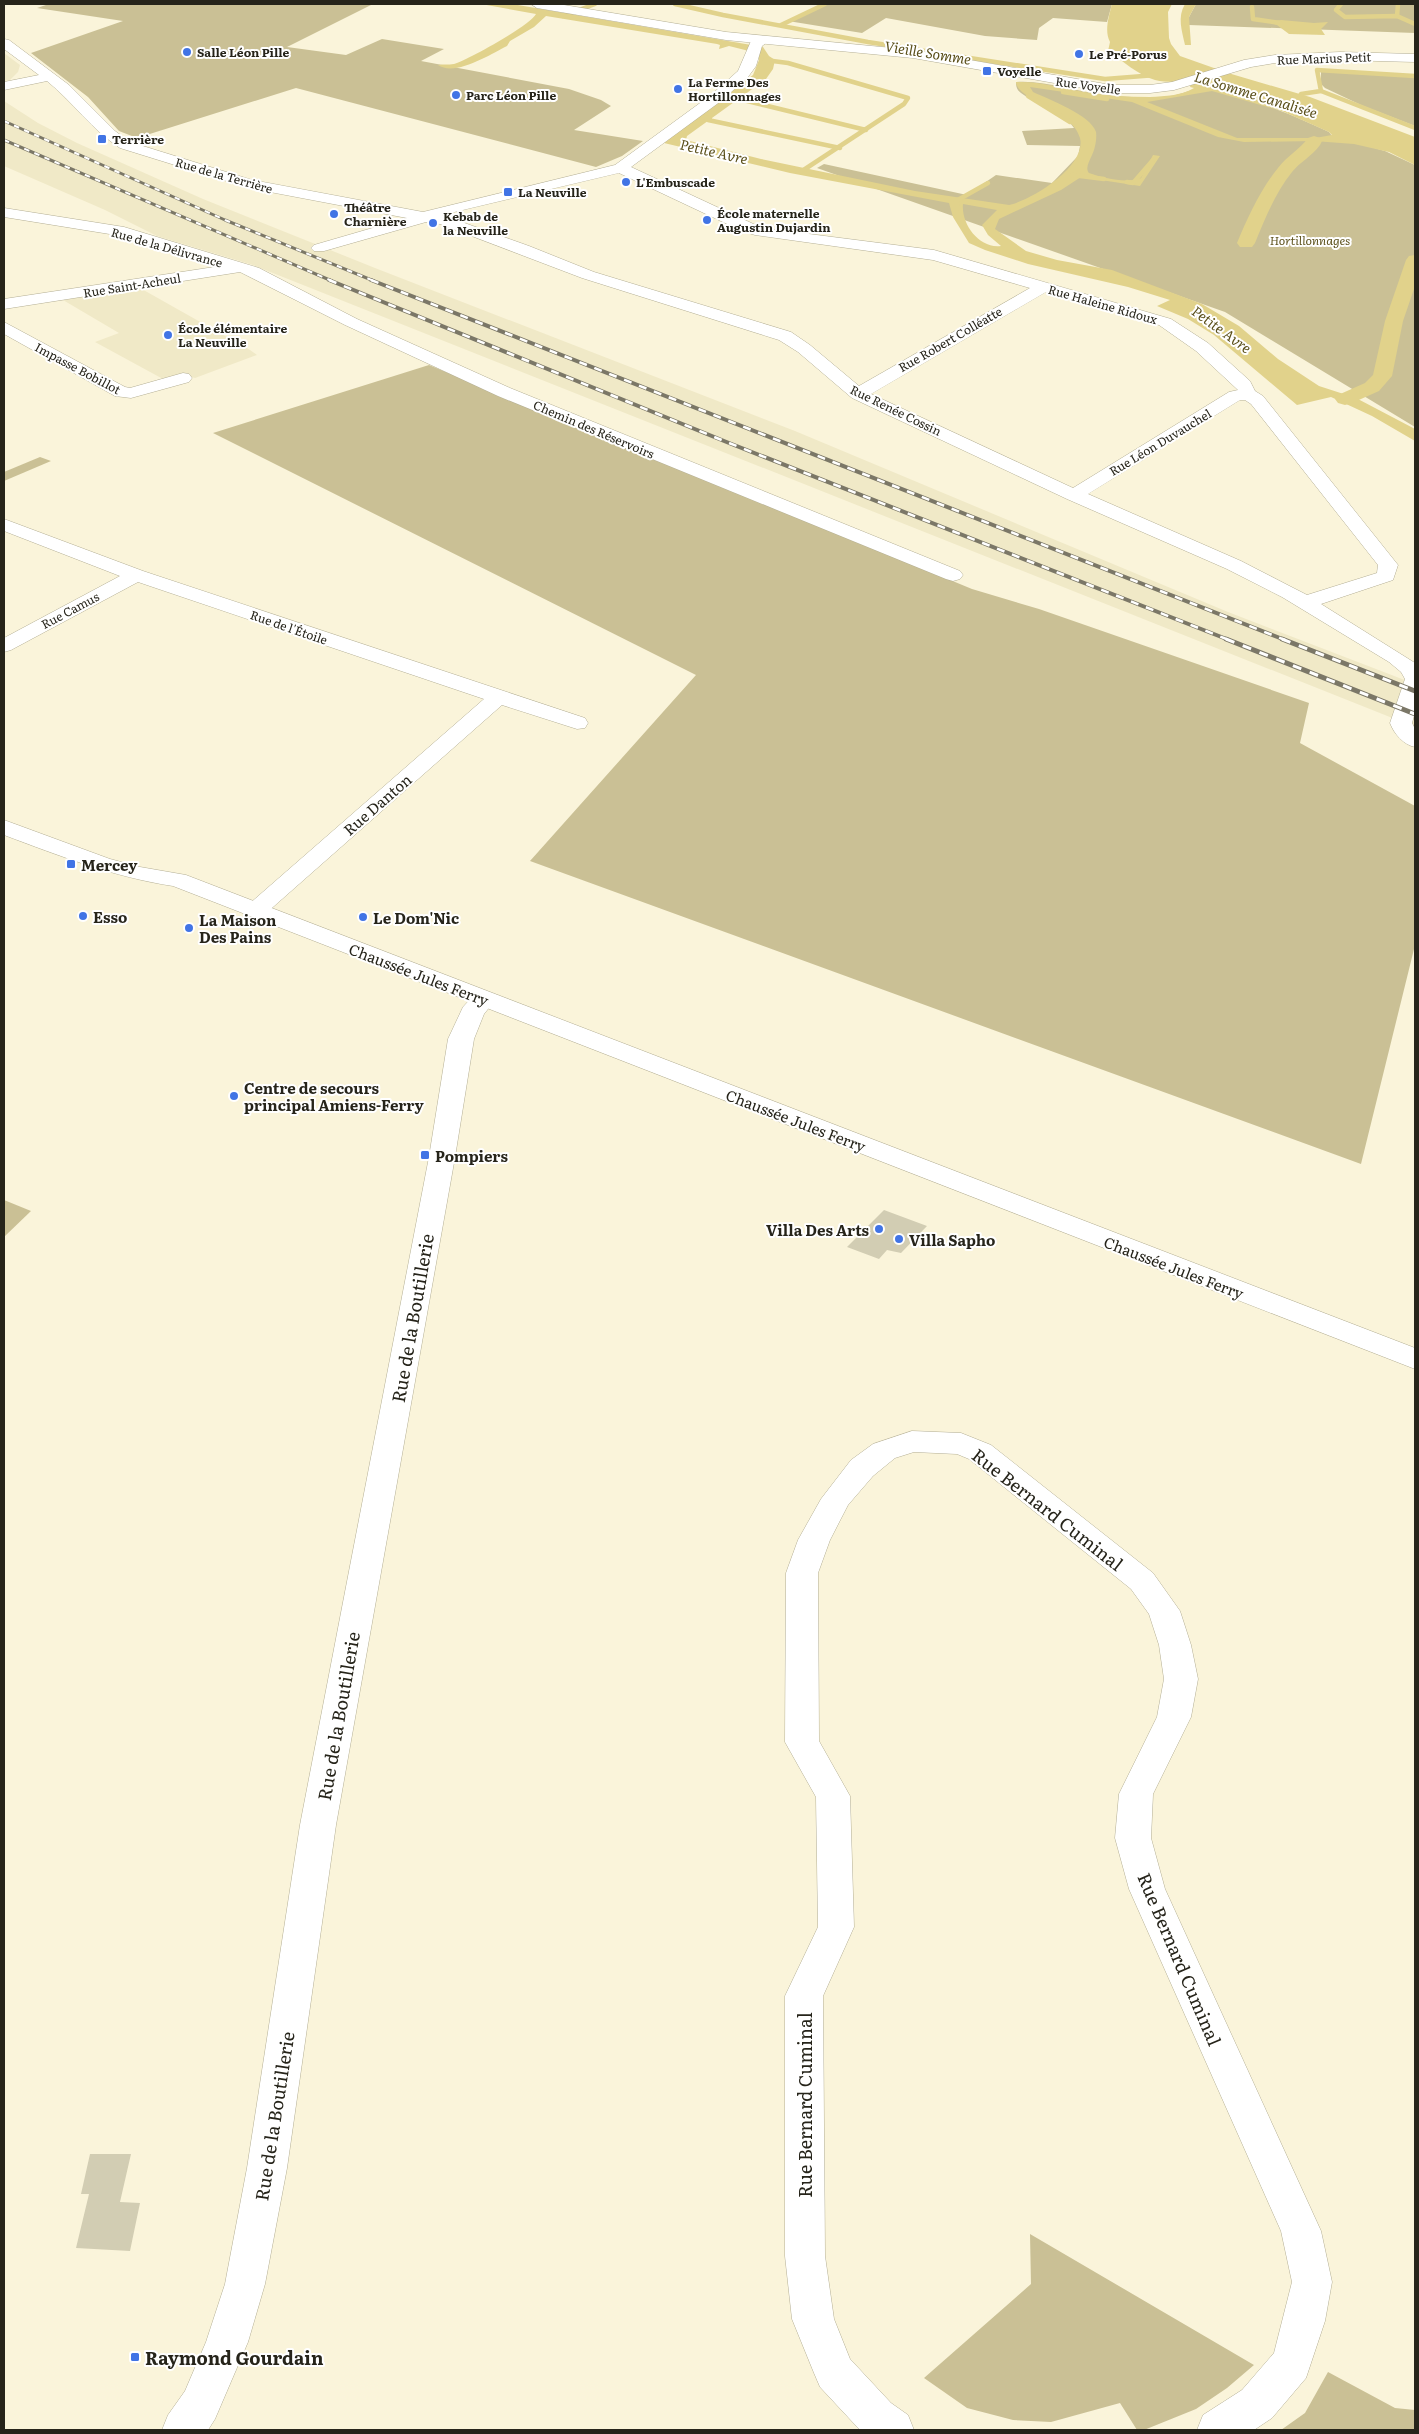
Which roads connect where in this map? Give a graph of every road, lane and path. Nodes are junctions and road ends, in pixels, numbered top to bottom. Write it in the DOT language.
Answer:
graph roads {
  1 [pos="537,4"];
  2 [pos="4,43"];
  3 [pos="757,46"];
  4 [pos="1415,58"];
  5 [pos="1234,67"];
  6 [pos="49,77"];
  7 [pos="4,86"];
  8 [pos="620,168"];
  9 [pos="4,213"];
  10 [pos="426,215"];
  11 [pos="319,248"];
  12 [pos="260,266"];
  13 [pos="242,268"];
  14 [pos="1043,287"];
  15 [pos="4,304"];
  16 [pos="4,327"];
  17 [pos="183,378"];
  18 [pos="858,394"];
  19 [pos="1248,394"];
  20 [pos="1074,495"];
  21 [pos="4,525"];
  22 [pos="136,575"];
  23 [pos="953,575"];
  24 [pos="1306,602"];
  25 [pos="4,646"];
  26 [pos="1414,681"];
  27 [pos="498,697"];
  28 [pos="577,723"];
  29 [pos="1415,740"];
  30 [pos="4,810"];
  31 [pos="4,826"];
  32 [pos="178,880"];
  33 [pos="256,910"];
  34 [pos="484,999"];
  35 [pos="1415,1359"];
  36 [pos="183,2430"];
  37 [pos="893,2430"];
  38 [pos="1218,2430"];
  1 -- 3 [label="street, Rue Voyelle"];
  2 -- 6 [label="street, Rue de la Terrière"];
  3 -- 5 [label="street, Rue Voyelle"];
  3 -- 8 [label="street"];
  4 -- 5 [label="street, Rue Marius Petit"];
  6 -- 7 [label="street"];
  6 -- 10 [label="street, Rue de la Terrière"];
  8 -- 10 [label="street"];
  8 -- 14 [label="street, Rue Haleine Ridoux"];
  9 -- 13 [label="street, Rue de la Délivrance"];
  10 -- 11 [label="street"];
  10 -- 18 [label="street, Rue Renée Cossin"];
  12 -- 13 [label="street, Rue Saint-Acheul"];
  13 -- 15 [label="street, Rue Saint-Acheul"];
  13 -- 23 [label="street, Chemin des Réservoirs"];
  14 -- 18 [label="street, Rue Robert Colléatte"];
  14 -- 19 [label="street, Rue Haleine Ridoux"];
  16 -- 17 [label="street, Impasse Bobillot"];
  18 -- 20 [label="street, Rue Renée Cossin"];
  19 -- 20 [label="street, Rue Léon Duvauchel"];
  19 -- 24 [label="street, Rue Haleine Ridoux"];
  20 -- 24 [label="street, Rue Renée Cossin"];
  21 -- 22 [label="street, Rue de l'Étoile"];
  22 -- 25 [label="street, Rue Camus"];
  22 -- 27 [label="street, Rue de l'Étoile"];
  24 -- 26 [label="street"];
  26 -- 29 [label="street"];
  27 -- 28 [label="street, Rue de l'Étoile"];
  27 -- 33 [label="street, Rue Danton"];
  30 -- 32 [label="street, Chaussée Jules Ferry"];
  31 -- 32 [label="street, Chaussée Jules Ferry"];
  32 -- 33 [label="street, Chaussée Jules Ferry"];
  33 -- 34 [label="street, Chaussée Jules Ferry"];
  34 -- 35 [label="street, Chaussée Jules Ferry"];
  34 -- 36 [label="street, Rue de la Boutillerie"];
  37 -- 38 [label="street, Rue Bernard Cuminal"];
}
